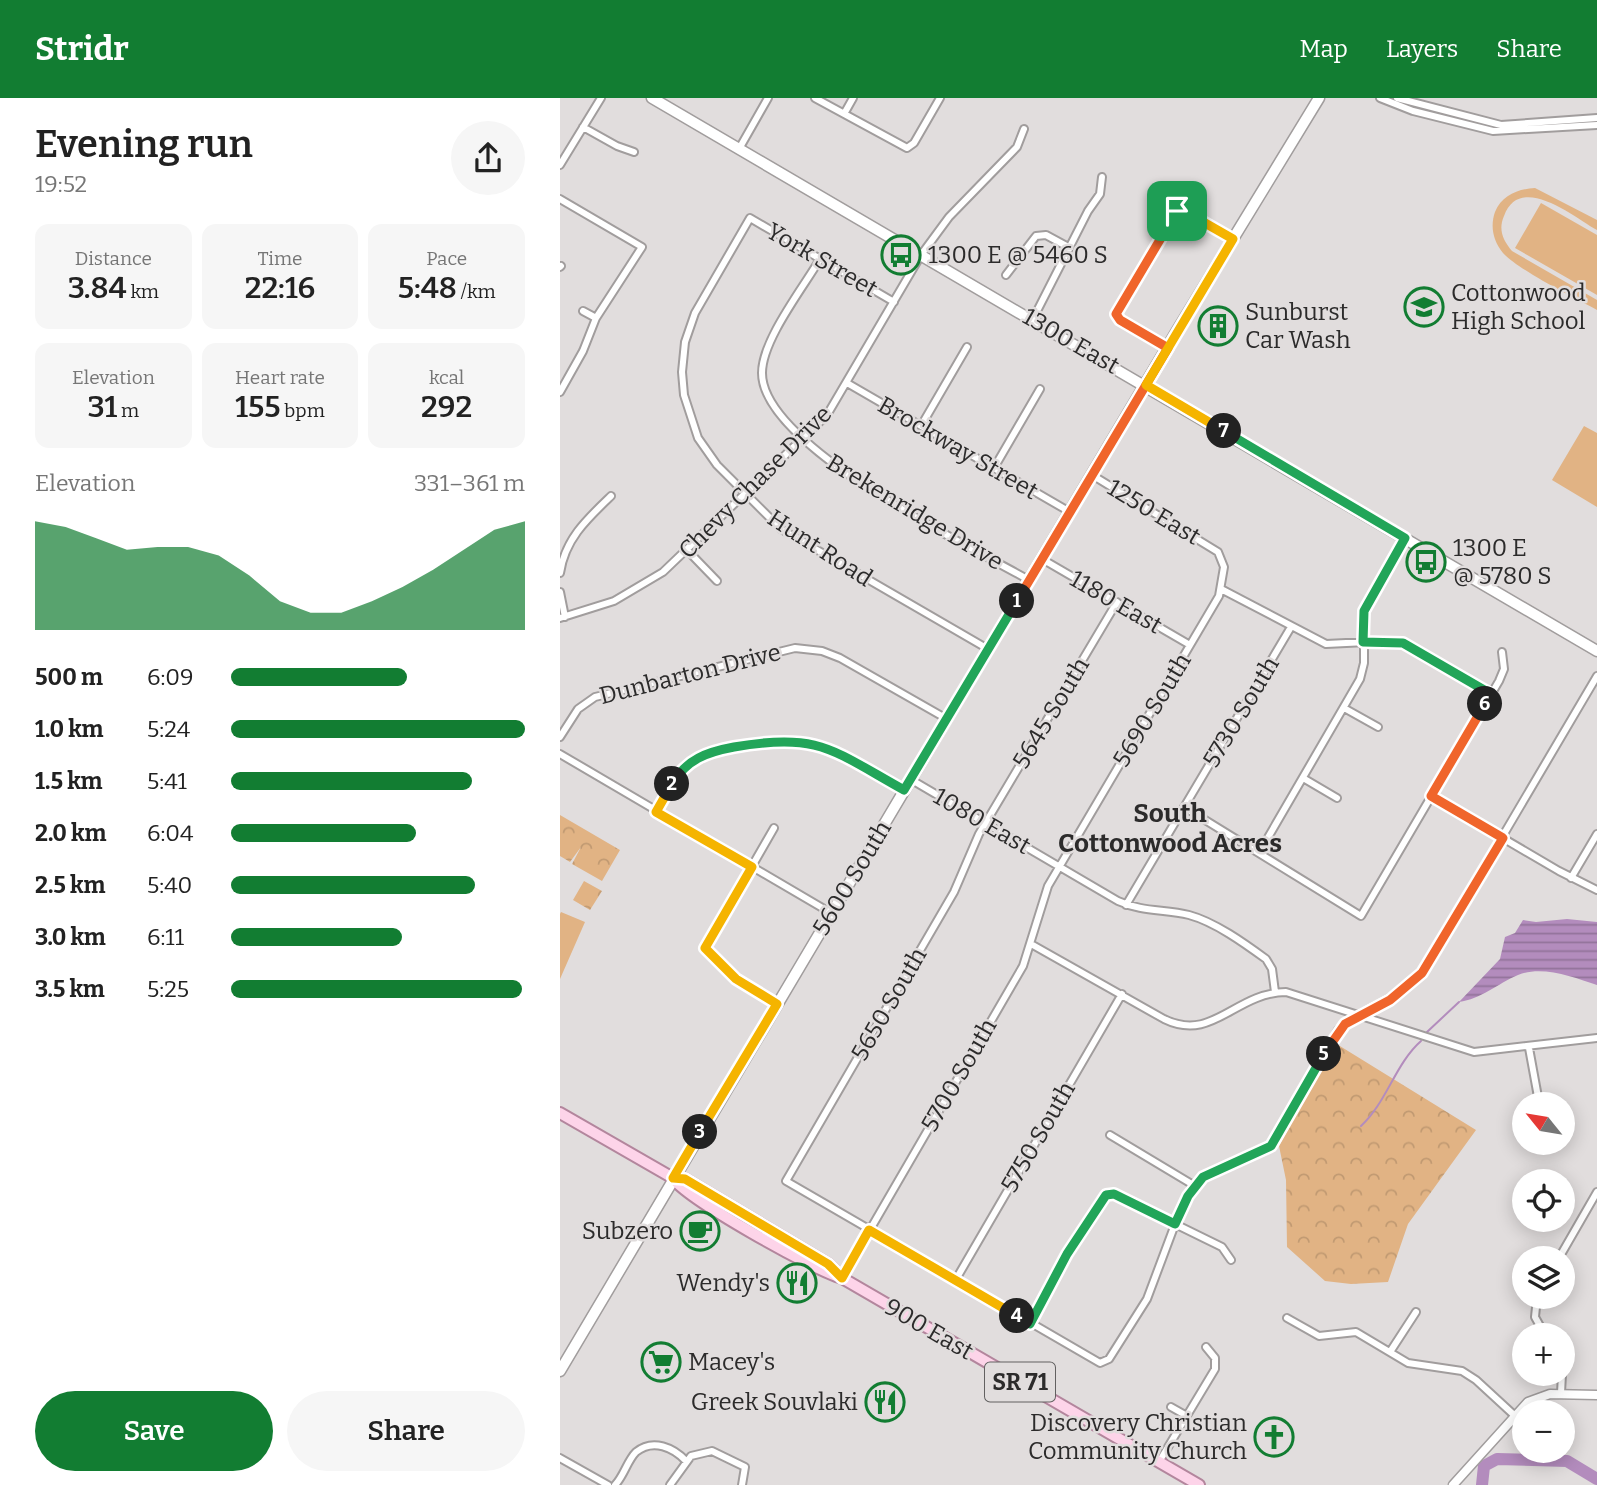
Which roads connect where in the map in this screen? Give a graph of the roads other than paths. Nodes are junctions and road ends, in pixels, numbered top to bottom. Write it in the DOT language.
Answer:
graph roads {
  1 [pos="601,98"];
  2 [pos="652,98"];
  3 [pos="768,98"];
  4 [pos="815,98"];
  5 [pos="853,98"];
  6 [pos="940,98"];
  7 [pos="1319,98"];
  8 [pos="1380,98"];
  9 [pos="1397,98"];
  10 [pos="844,114"];
  11 [pos="1597,118"];
  12 [pos="1597,125"];
  13 [pos="583,127"];
  14 [pos="1024,129"];
  15 [pos="739,149"];
  16 [pos="634,152"];
  17 [pos="560,164"];
  18 [pos="1102,177"];
  19 [pos="560,199"];
  20 [pos="750,218"];
  21 [pos="1233,239"];
  22 [pos="1070,248"];
  23 [pos="921,254"];
  24 [pos="820,259"];
  25 [pos="1006,275"];
  26 [pos="894,302"];
  27 [pos="583,311"];
  28 [pos="596,318"];
  29 [pos="1033,319"];
  30 [pos="967,347"];
  31 [pos="1168,348"];
  32 [pos="847,383"];
  33 [pos="1146,385"];
  34 [pos="1040,389"];
  35 [pos="560,392"];
  36 [pos="921,426"];
  37 [pos="802,439"];
  38 [pos="994,468"];
  39 [pos="1092,475"];
  40 [pos="745,494"];
  41 [pos="611,496"];
  42 [pos="1070,512"];
  43 [pos="1405,538"];
  44 [pos="687,550"];
  45 [pos="1042,559"];
  46 [pos="560,573"];
  47 [pos="1029,580"];
  48 [pos="717,581"];
  49 [pos="1220,589"];
  50 [pos="560,592"];
  51 [pos="1117,602"];
  52 [pos="563,617"];
  53 [pos="1291,627"];
  54 [pos="1363,642"];
  55 [pos="1191,645"];
  56 [pos="988,649"];
  57 [pos="1597,651"];
  58 [pos="1502,652"];
  59 [pos="1597,676"];
  60 [pos="1491,694"];
  61 [pos="1344,708"];
  62 [pos="947,719"];
  63 [pos="1378,727"];
  64 [pos="560,737"];
  65 [pos="560,754"];
  66 [pos="1303,778"];
  67 [pos="910,779"];
  68 [pos="904,790"];
  69 [pos="1431,796"];
  70 [pos="1337,798"];
  71 [pos="1184,807"];
  72 [pos="656,812"];
  73 [pos="985,823"];
  74 [pos="774,828"];
  75 [pos="1597,834"];
  76 [pos="1503,838"];
  77 [pos="1259,853"];
  78 [pos="1059,866"];
  79 [pos="752,867"];
  80 [pos="1571,878"];
  81 [pos="1597,890"];
  82 [pos="1126,905"];
  83 [pos="831,913"];
  84 [pos="1031,944"];
  85 [pos="1275,992"];
  86 [pos="1122,994"];
  87 [pos="777,1004"];
  88 [pos="1358,1015"];
  89 [pos="1597,1038"];
  90 [pos="1529,1048"];
  91 [pos="1537,1092"];
  92 [pos="560,1113"];
  93 [pos="1110,1135"];
  94 [pos="673,1178"];
  95 [pos="1195,1186"];
  96 [pos="1597,1192"];
  97 [pos="1175,1224"];
  98 [pos="869,1230"];
  99 [pos="1566,1246"];
  100 [pos="1231,1260"];
  101 [pos="842,1278"];
  102 [pos="955,1281"];
  103 [pos="1416,1312"];
  104 [pos="1287,1318"];
  105 [pos="1030,1324"];
  106 [pos="1206,1348"];
  107 [pos="1390,1352"];
  108 [pos="564,1356"];
  109 [pos="560,1371"];
  110 [pos="1561,1386"];
  111 [pos="1561,1393"];
  112 [pos="1597,1395"];
  113 [pos="1533,1400"];
  114 [pos="1171,1407"];
  115 [pos="1512,1413"];
  116 [pos="1187,1416"];
  117 [pos="1512,1417"];
  118 [pos="560,1458"];
  119 [pos="686,1461"];
  120 [pos="1159,1462"];
  121 [pos="1455,1484"];
  122 [pos="608,1485"];
  123 [pos="615,1485"];
  124 [pos="670,1485"];
  125 [pos="742,1485"];
  126 [pos="1199,1485"];
  1 -- 13 [label="street"];
  2 -- 15 [label="main road, 1300 East"];
  3 -- 15 [label="street"];
  4 -- 10 [label="street"];
  5 -- 10 [label="street"];
  6 -- 10 [label="street"];
  7 -- 21 [label="main road, 5600 South"];
  8 -- 12 [label="street"];
  9 -- 11 [label="street"];
  13 -- 16 [label="street"];
  13 -- 17 [label="street"];
  14 -- 23 [label="street, Chevy Chase Drive"];
  15 -- 23 [label="main road, 1300 East"];
  18 -- 22 [label="street"];
  19 -- 28 [label="street"];
  20 -- 24 [label="street, York Street"];
  20 -- 40 [label="street, Hunt Road"];
  21 -- 31 [label="main road, 5600 South"];
  21 -- 31 [label="street"];
  22 -- 25 [label="street"];
  22 -- 29 [label="street"];
  23 -- 26 [label="street, Chevy Chase Drive"];
  23 -- 29 [label="main road, 1300 East"];
  24 -- 26 [label="street, York Street"];
  24 -- 37 [label="street, Brekenridge Drive"];
  26 -- 32 [label="street, Chevy Chase Drive"];
  27 -- 28 [label="street"];
  28 -- 35 [label="street"];
  29 -- 33 [label="main road, 1300 East"];
  30 -- 36 [label="street"];
  31 -- 33 [label="main road, 5600 South"];
  32 -- 36 [label="street, Brockway Street"];
  32 -- 37 [label="street, Chevy Chase Drive"];
  33 -- 39 [label="main road, 5600 South"];
  33 -- 43 [label="main road, 1300 East"];
  34 -- 38 [label="street"];
  36 -- 38 [label="street, Brockway Street"];
  37 -- 40 [label="street, Chevy Chase Drive"];
  37 -- 47 [label="street, Brekenridge Drive"];
  38 -- 42 [label="street, Brockway Street"];
  39 -- 42 [label="main road, 5600 South"];
  39 -- 49 [label="street, 1250 East"];
  40 -- 44 [label="street, Chevy Chase Drive"];
  40 -- 56 [label="street, Hunt Road"];
  41 -- 46 [label="street"];
  42 -- 45 [label="main road, 5600 South"];
  43 -- 54 [label="street"];
  43 -- 57 [label="main road, 1300 East"];
  44 -- 48 [label="street"];
  44 -- 52 [label="street, Chevy Chase Drive"];
  45 -- 47 [label="main road, 5600 South"];
  45 -- 51 [label="street, 1180 East"];
  47 -- 56 [label="main road, 5600 South"];
  49 -- 53 [label="street"];
  49 -- 55 [label="street, 5690 South"];
  50 -- 52 [label="street"];
  51 -- 55 [label="street, 1180 East"];
  51 -- 73 [label="street, 5645 South"];
  53 -- 54 [label="street"];
  53 -- 71 [label="street, 5730 South"];
  54 -- 60 [label="street"];
  54 -- 61 [label="street"];
  55 -- 78 [label="street, 5690 South"];
  56 -- 62 [label="main road, 5600 South"];
  58 -- 60 [label="street"];
  59 -- 76 [label="street"];
  60 -- 69 [label="street"];
  61 -- 63 [label="street"];
  61 -- 66 [label="street"];
  62 -- 64 [label="street, Dunbarton Drive"];
  62 -- 67 [label="main road, 5600 South"];
  65 -- 72 [label="street"];
  66 -- 70 [label="street"];
  66 -- 77 [label="street"];
  67 -- 68 [label="main road, 5600 South"];
  67 -- 73 [label="street, 1080 East"];
  68 -- 72 [label="street"];
  68 -- 83 [label="main road, 5600 South"];
  69 -- 76 [label="street"];
  69 -- 77 [label="street"];
  71 -- 77 [label="street"];
  71 -- 82 [label="street, 5730 South"];
  72 -- 79 [label="street"];
  73 -- 78 [label="street, 1080 East"];
  73 -- 98 [label="street, 5650 South"];
  74 -- 79 [label="street"];
  75 -- 80 [label="street"];
  76 -- 80 [label="street"];
  76 -- 88 [label="street"];
  78 -- 82 [label="street, 1080 East"];
  78 -- 84 [label="street, 5700 South"];
  79 -- 83 [label="street"];
  79 -- 87 [label="street"];
  80 -- 81 [label="street"];
  82 -- 85 [label="street, 1080 East"];
  83 -- 87 [label="main road, 5600 South"];
  84 -- 86 [label="street"];
  84 -- 98 [label="street, 5700 South"];
  85 -- 86 [label="street"];
  85 -- 88 [label="street"];
  86 -- 102 [label="street, 5750 South"];
  87 -- 94 [label="main road, 5600 South"];
  88 -- 90 [label="street"];
  88 -- 95 [label="street"];
  89 -- 90 [label="street"];
  90 -- 91 [label="street"];
  92 -- 94 [label="main road, 900 East / SR 71"];
  93 -- 95 [label="street"];
  94 -- 101 [label="main road, 900 East / SR 71"];
  94 -- 108 [label="main road, 5600 South"];
  95 -- 97 [label="street"];
  96 -- 99 [label="street"];
  97 -- 100 [label="street"];
  97 -- 105 [label="street"];
  97 -- 105 [label="street"];
  98 -- 101 [label="street, 5700 South"];
  98 -- 102 [label="street"];
  101 -- 120 [label="main road, 900 East / SR 71"];
  102 -- 105 [label="street"];
  103 -- 107 [label="street"];
  104 -- 107 [label="street"];
  106 -- 116 [label="street"];
  107 -- 115 [label="street"];
  108 -- 109 [label="main road, 5600 South"];
  110 -- 111 [label="street"];
  111 -- 112 [label="street"];
  111 -- 113 [label="street"];
  114 -- 116 [label="street"];
  116 -- 120 [label="street"];
  117 -- 121 [label="street"];
  118 -- 122 [label="street"];
  119 -- 123 [label="street"];
  119 -- 124 [label="street"];
  119 -- 125 [label="street"];
  120 -- 126 [label="main road, 900 East / SR 71"];
}
